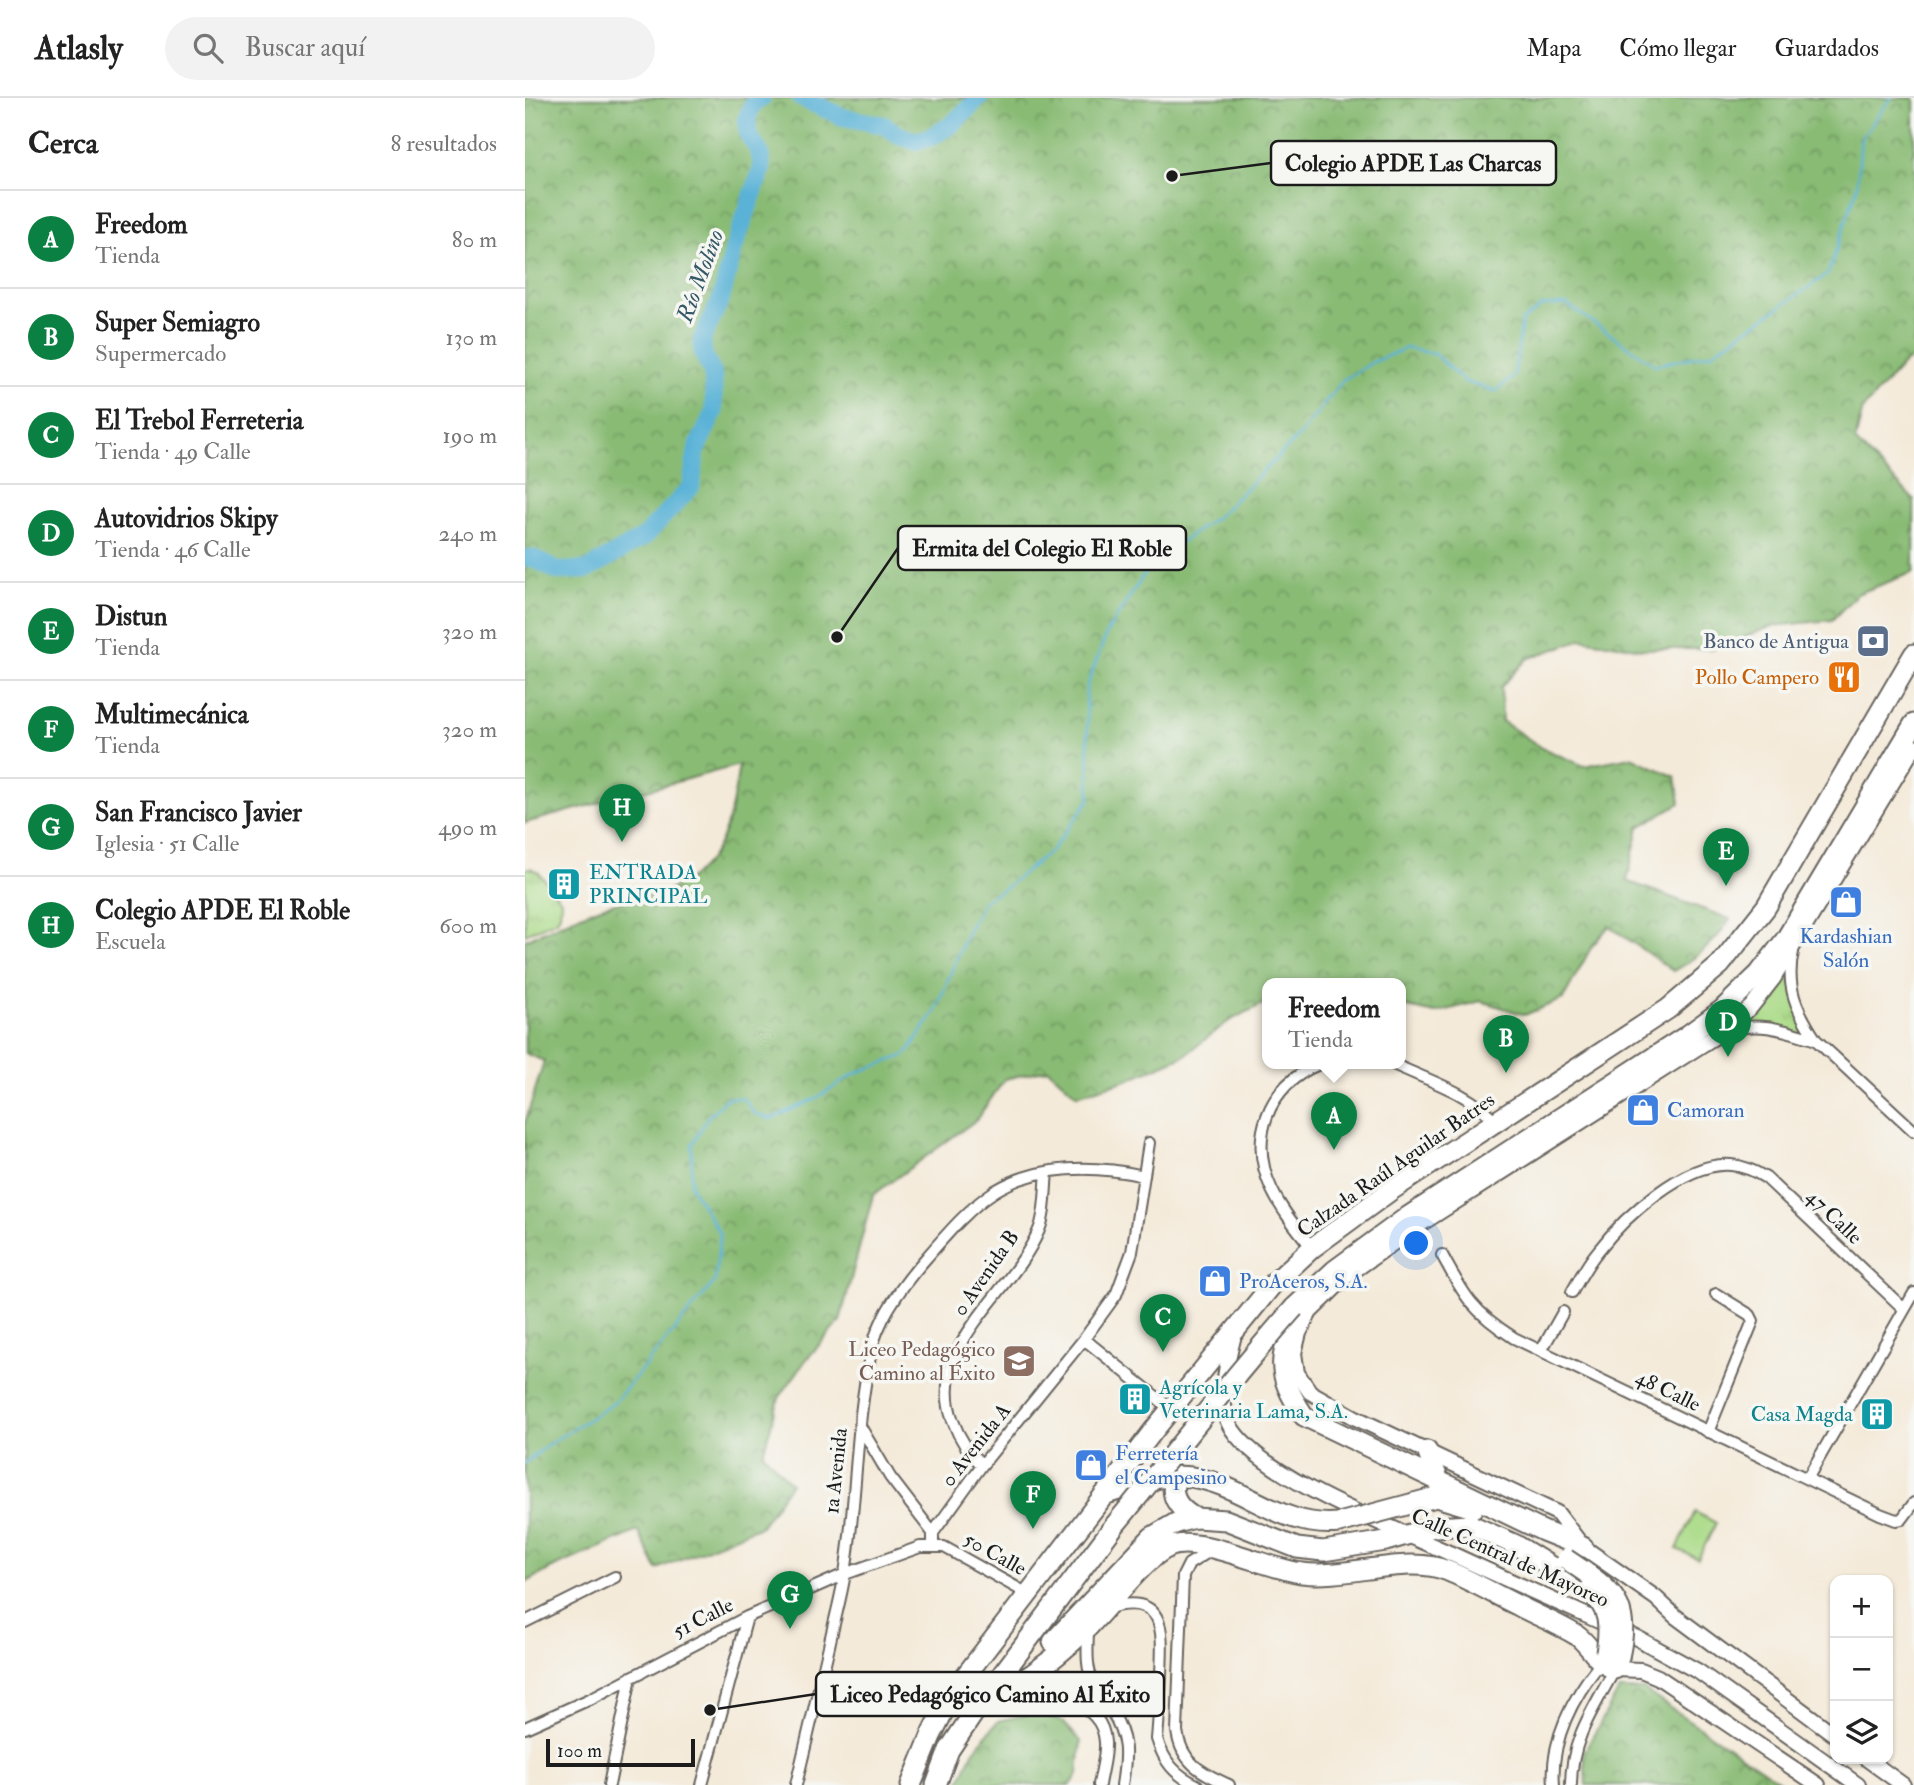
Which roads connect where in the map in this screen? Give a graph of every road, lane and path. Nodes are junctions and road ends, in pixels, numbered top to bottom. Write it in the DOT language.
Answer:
graph roads {
  1 [pos="1914,654"];
  2 [pos="1914,724"];
  3 [pos="1914,747"];
  4 [pos="1794,946"];
  5 [pos="1719,1034"];
  6 [pos="1688,1035"];
  7 [pos="1816,1040"];
  8 [pos="1310,1069"];
  9 [pos="1403,1069"];
  10 [pos="1496,1122"];
  11 [pos="1914,1131"];
  12 [pos="1149,1143"];
  13 [pos="1047,1172"];
  14 [pos="1144,1176"];
  15 [pos="1312,1248"];
  16 [pos="1442,1255"];
  17 [pos="1572,1293"];
  18 [pos="1914,1293"];
  19 [pos="1310,1294"];
  20 [pos="1716,1294"];
  21 [pos="1904,1309"];
  22 [pos="1563,1312"];
  23 [pos="1297,1324"];
  24 [pos="1236,1327"];
  25 [pos="1084,1339"];
  26 [pos="1541,1351"];
  27 [pos="1171,1409"];
  28 [pos="860,1426"];
  29 [pos="1708,1432"];
  30 [pos="1427,1451"];
  31 [pos="982,1465"];
  32 [pos="1177,1477"];
  33 [pos="1807,1479"];
  34 [pos="1439,1481"];
  35 [pos="1107,1494"];
  36 [pos="1914,1503"];
  37 [pos="1501,1510"];
  38 [pos="1195,1518"];
  39 [pos="1543,1531"];
  40 [pos="933,1533"];
  41 [pos="1414,1533"];
  42 [pos="938,1546"];
  43 [pos="1583,1546"];
  44 [pos="1214,1549"];
  45 [pos="845,1574"];
  46 [pos="615,1577"];
  47 [pos="1028,1594"];
  48 [pos="1106,1609"];
  49 [pos="747,1617"];
  50 [pos="525,1622"];
  51 [pos="1088,1627"];
  52 [pos="1610,1660"];
  53 [pos="631,1677"];
  54 [pos="989,1699"];
  55 [pos="526,1727"];
  56 [pos="1830,1731"];
  57 [pos="525,1738"];
  58 [pos="1874,1764"];
  59 [pos="609,1785"];
  60 [pos="702,1785"];
  61 [pos="796,1785"];
  62 [pos="911,1785"];
  63 [pos="936,1785"];
  64 [pos="1099,1785"];
  65 [pos="1122,1785"];
  66 [pos="1197,1785"];
  67 [pos="1229,1785"];
  68 [pos="1553,1785"];
  69 [pos="1571,1785"];
  70 [pos="1818,1785"];
  71 [pos="1858,1785"];
  72 [pos="1903,1785"];
  1 -- 10 [label="highway, Calzada Raúl Aguilar Batres"];
  2 -- 6 [label="highway"];
  3 -- 4 [label="main road"];
  4 -- 5 [label="main road"];
  4 -- 7 [label="street"];
  5 -- 6 [label="highway"];
  5 -- 7 [label="street"];
  5 -- 23 [label="main road"];
  6 -- 19 [label="highway"];
  7 -- 11 [label="street"];
  8 -- 15 [label="street"];
  9 -- 10 [label="street"];
  10 -- 15 [label="highway, Calzada Raúl Aguilar Batres"];
  12 -- 14 [label="street, 0 Avenida A"];
  13 -- 14 [label="street, 1a Avenida"];
  13 -- 28 [label="street, 1a Avenida"];
  13 -- 31 [label="street, 0 Avenida B"];
  14 -- 25 [label="street, 0 Avenida A"];
  15 -- 24 [label="highway, Calzada Raúl Aguilar Batres"];
  16 -- 26 [label="street, 48 Calle"];
  17 -- 21 [label="street, 47 Calle"];
  18 -- 21 [label="street"];
  19 -- 23 [label="highway"];
  19 -- 23 [label="highway"];
  20 -- 29 [label="street"];
  21 -- 33 [label="street"];
  22 -- 26 [label="street"];
  23 -- 30 [label="main road, Calle Central de Mayoreo"];
  23 -- 34 [label="highway"];
  23 -- 54 [label="highway, bridge"];
  24 -- 27 [label="highway, Calzada Raúl Aguilar Batres"];
  24 -- 41 [label="main road, Calle Central de Mayoreo"];
  25 -- 27 [label="street"];
  25 -- 31 [label="street, 0 Avenida A"];
  26 -- 29 [label="street, 48 Calle"];
  27 -- 35 [label="highway, Calzada Raúl Aguilar Batres"];
  28 -- 40 [label="street, 50 Calle"];
  28 -- 45 [label="street, 1a Avenida"];
  29 -- 33 [label="street, 48 Calle"];
  30 -- 34 [label="highway"];
  30 -- 43 [label="main road, Calle Central de Mayoreo"];
  31 -- 40 [label="street, 0 Avenida A"];
  32 -- 35 [label="highway"];
  32 -- 37 [label="highway, bridge"];
  32 -- 38 [label="highway"];
  33 -- 36 [label="street, 48 Calle"];
  34 -- 37 [label="highway"];
  35 -- 47 [label="highway, Calzada Raúl Aguilar Batres"];
  37 -- 39 [label="highway"];
  38 -- 41 [label="highway"];
  38 -- 54 [label="highway"];
  39 -- 43 [label="highway"];
  39 -- 52 [label="highway, bridge"];
  40 -- 42 [label="street"];
  41 -- 52 [label="highway, bridge"];
  41 -- 71 [label="main road, Calle Central de Mayoreo"];
  42 -- 45 [label="street, 51 Calle"];
  42 -- 47 [label="street, 50 Calle"];
  43 -- 56 [label="main road, Calle Central de Mayoreo"];
  44 -- 48 [label="highway"];
  44 -- 52 [label="highway"];
  44 -- 67 [label="street"];
  45 -- 49 [label="street, 51 Calle"];
  45 -- 61 [label="street, 1a Avenida"];
  46 -- 50 [label="street"];
  47 -- 62 [label="highway, Calzada Raúl Aguilar Batres"];
  48 -- 51 [label="highway"];
  48 -- 66 [label="street"];
  49 -- 53 [label="street, 51 Calle"];
  49 -- 60 [label="street"];
  51 -- 54 [label="highway"];
  51 -- 65 [label="street"];
  52 -- 68 [label="street"];
  52 -- 69 [label="street"];
  52 -- 70 [label="main road"];
  53 -- 55 [label="street, 51 Calle"];
  53 -- 59 [label="street"];
  54 -- 63 [label="highway"];
  54 -- 64 [label="street"];
  55 -- 57 [label="street"];
  58 -- 72 [label="main road"];
}
